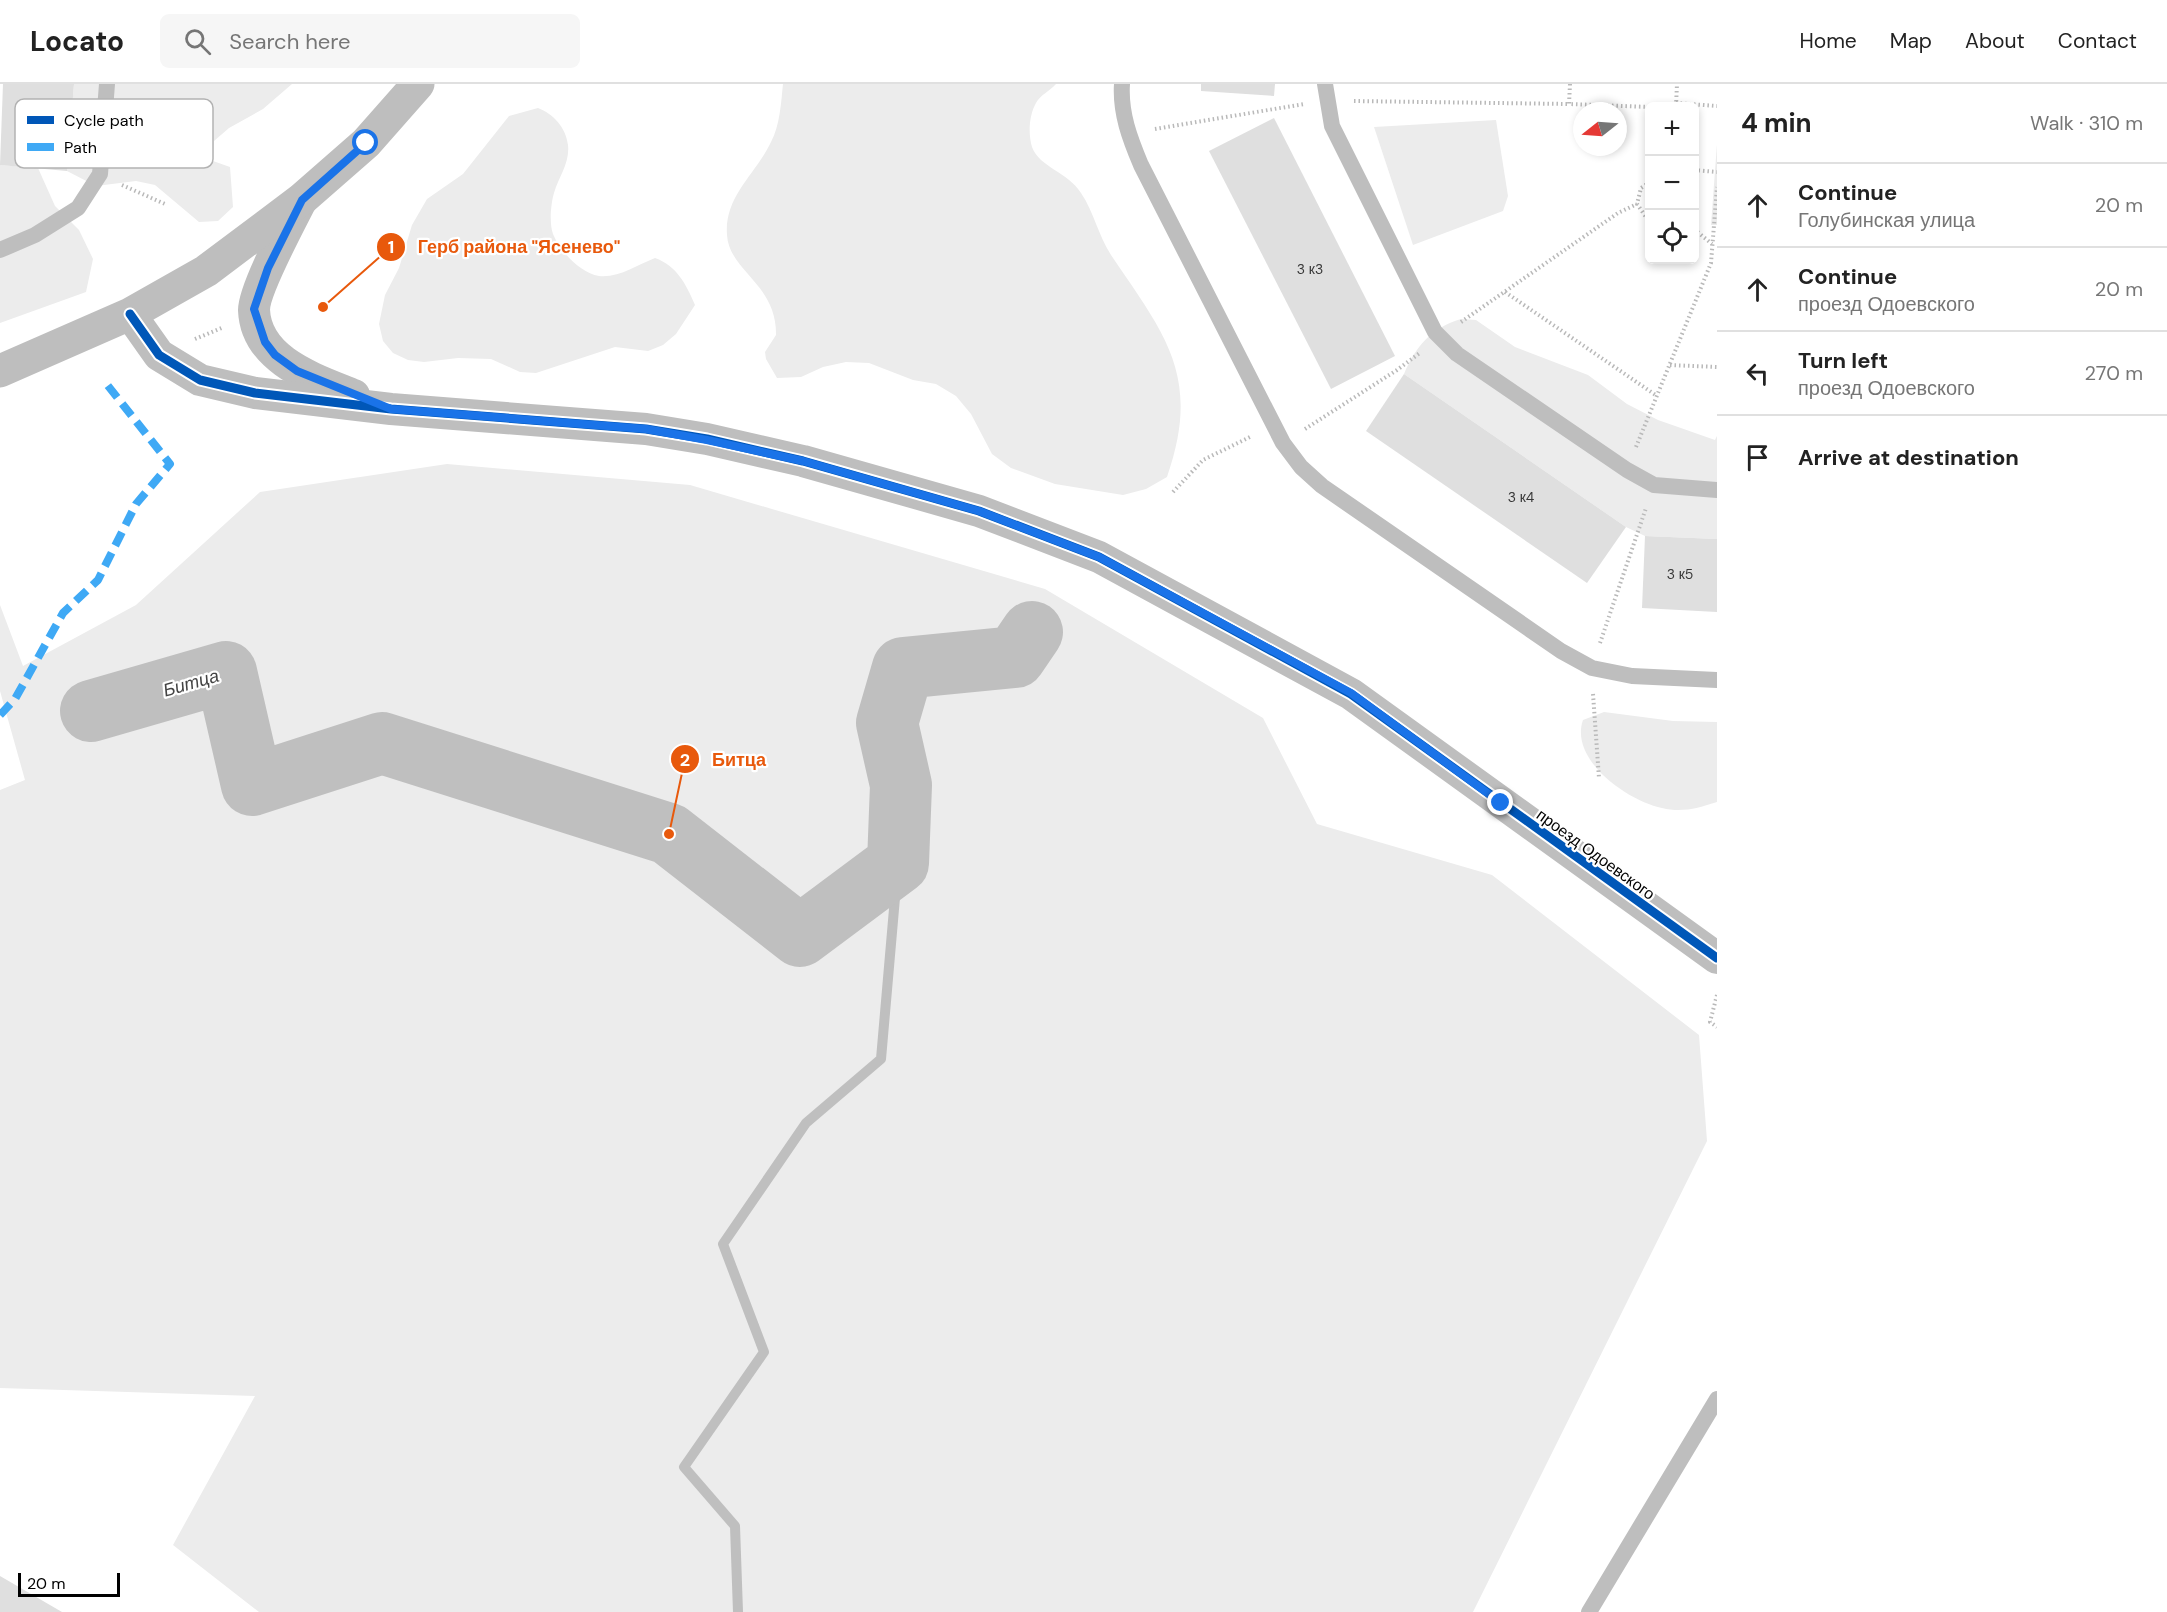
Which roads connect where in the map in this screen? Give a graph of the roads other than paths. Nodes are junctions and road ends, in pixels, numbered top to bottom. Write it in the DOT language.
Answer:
graph roads {
  1 [pos="106,84"];
  2 [pos="418,84"];
  3 [pos="1122,84"];
  4 [pos="1326,92"];
  5 [pos="105,99"];
  6 [pos="100,168"];
  7 [pos="302,200"];
  8 [pos="0,250"];
  9 [pos="130,314"];
  10 [pos="0,371"];
  11 [pos="391,409"];
  12 [pos="1717,490"];
  13 [pos="1717,680"];
  14 [pos="1717,958"];
  15 [pos="1717,1399"];
  16 [pos="1589,1612"];
  1 -- 5 [label="lane"];
  2 -- 7 [label="street"];
  3 -- 13 [label="lane"];
  4 -- 12 [label="lane"];
  6 -- 8 [label="lane"];
  7 -- 9 [label="street"];
  7 -- 11 [label="street, проезд Одоевского"];
  9 -- 10 [label="street"];
  9 -- 11 [label="street, проезд Одоевского"];
  11 -- 14 [label="street, проезд Одоевского"];
  15 -- 16 [label="lane"];
}
